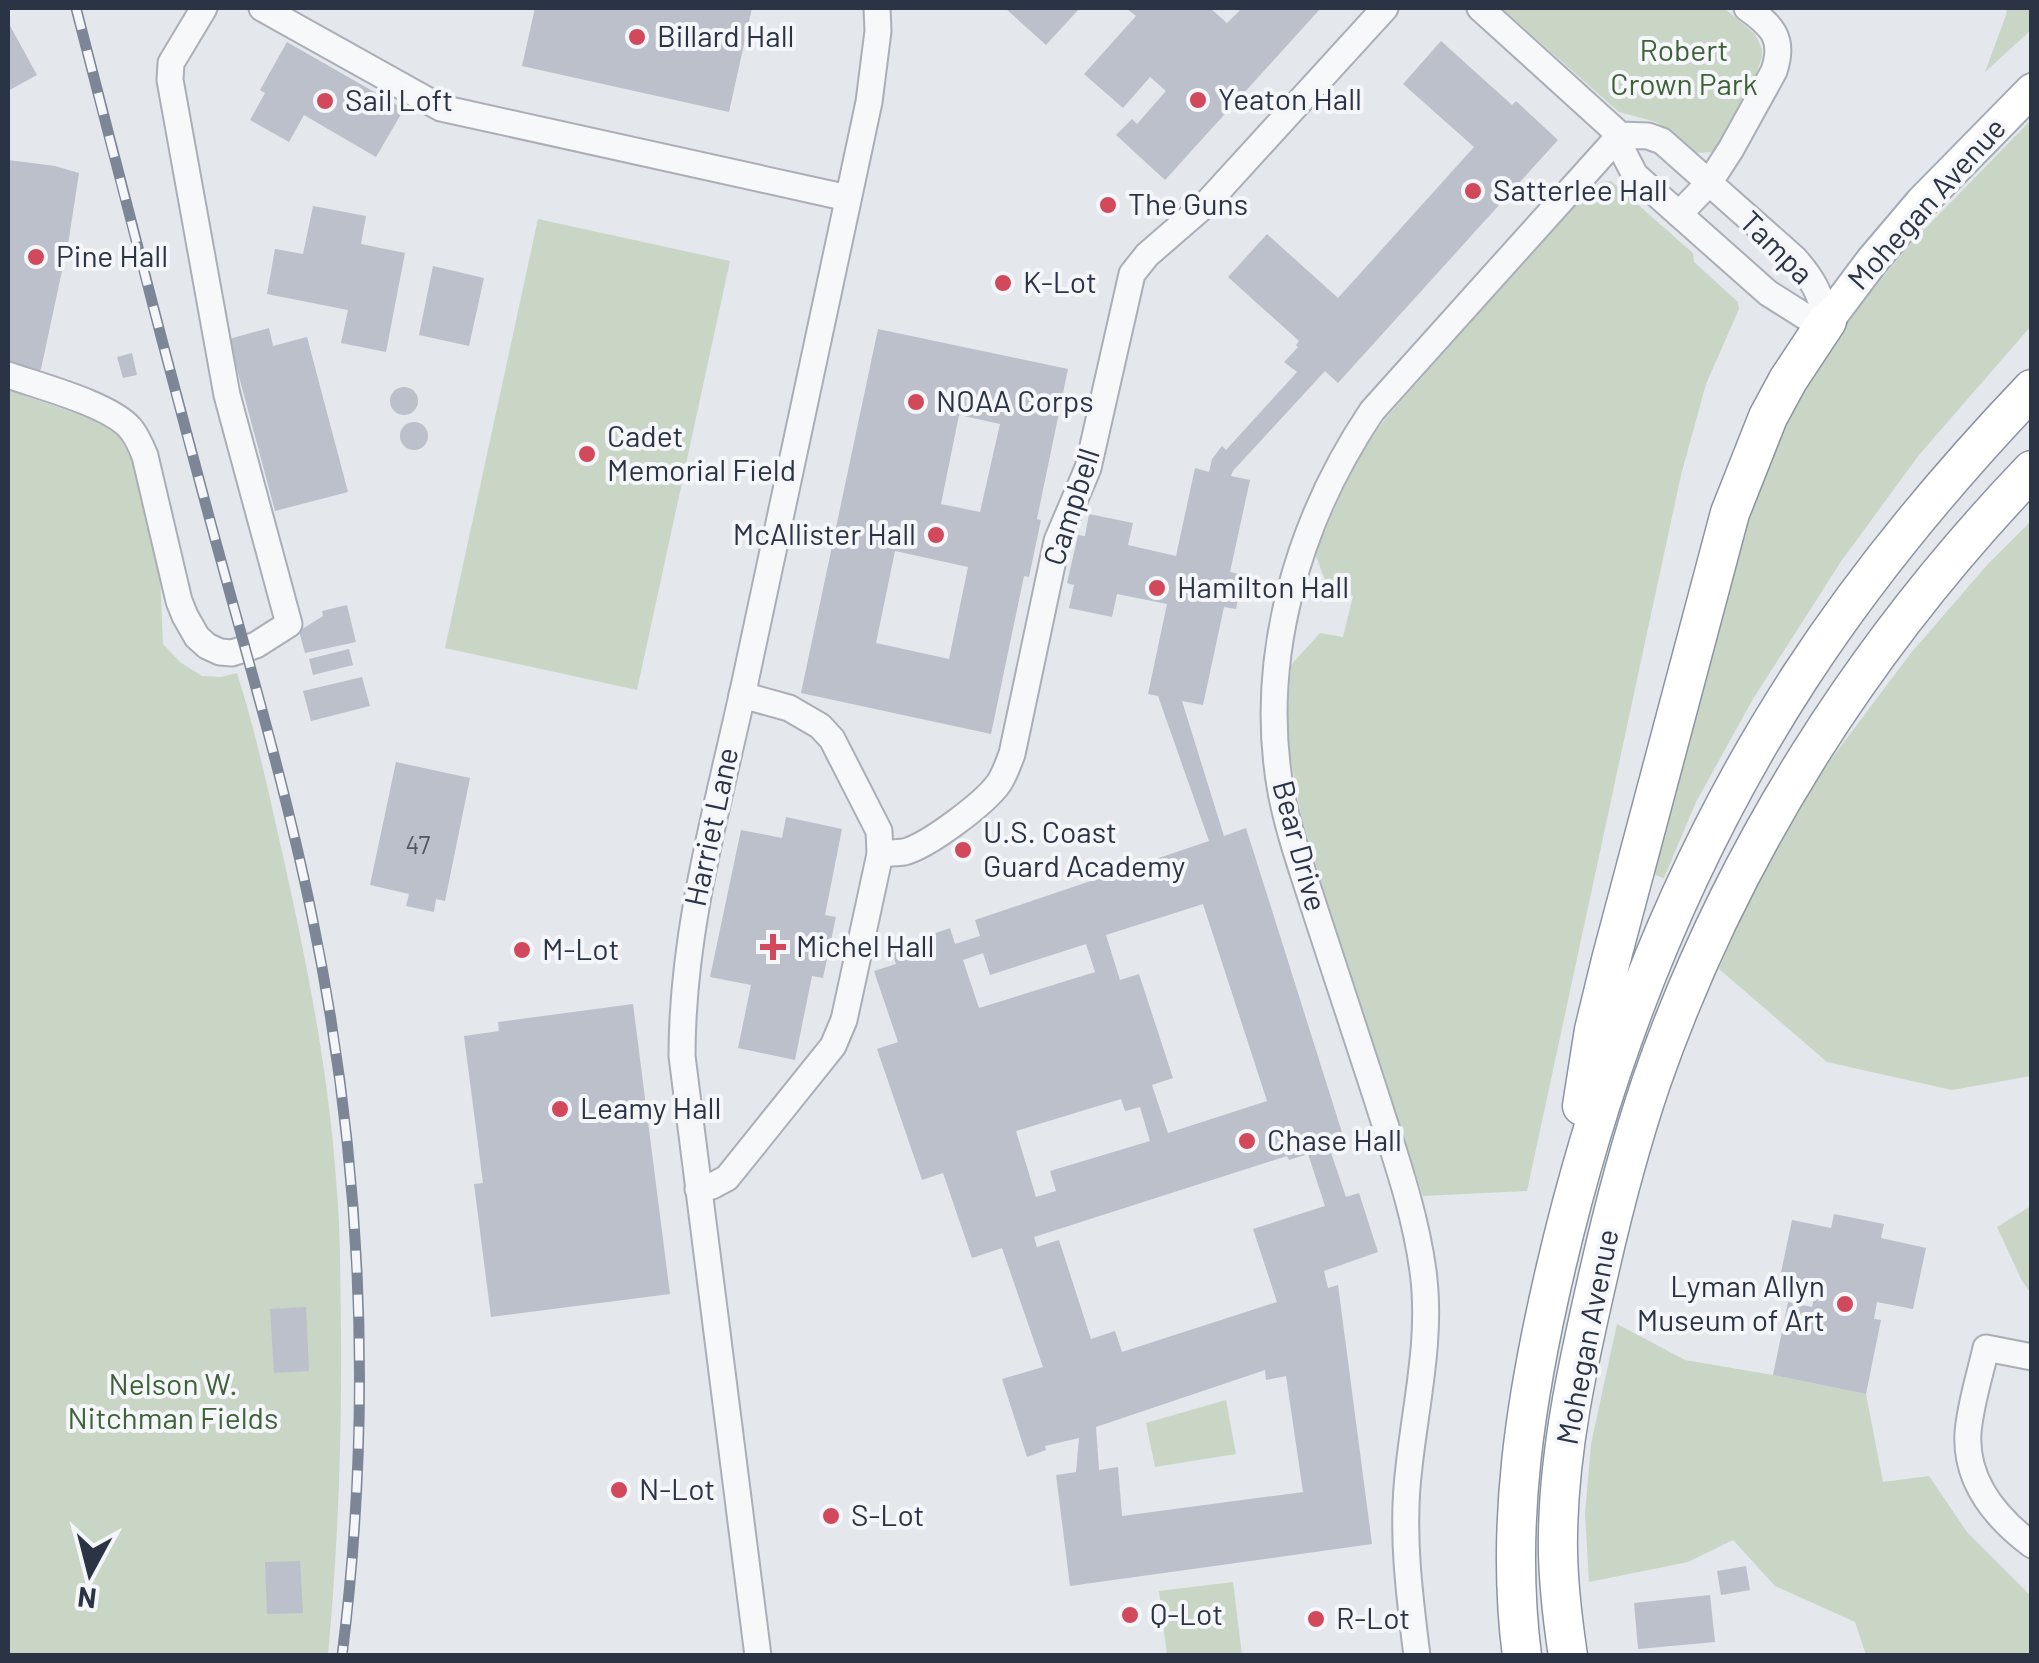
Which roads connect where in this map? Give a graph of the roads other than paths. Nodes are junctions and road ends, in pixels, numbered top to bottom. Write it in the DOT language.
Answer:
graph roads {
  1 [pos="204,8"];
  2 [pos="262,8"];
  3 [pos="877,8"];
  4 [pos="1385,8"];
  5 [pos="1480,8"];
  6 [pos="1747,8"];
  7 [pos="2032,90"];
  8 [pos="1620,135"];
  9 [pos="1709,183"];
  10 [pos="848,198"];
  11 [pos="1679,214"];
  12 [pos="1827,321"];
  13 [pos="8,375"];
  14 [pos="2032,389"];
  15 [pos="2032,470"];
  16 [pos="742,696"];
  17 [pos="880,854"];
  18 [pos="1581,1169"];
  19 [pos="698,1188"];
  20 [pos="2032,1357"];
  21 [pos="2032,1545"];
  22 [pos="758,1656"];
  23 [pos="1416,1656"];
  24 [pos="1522,1656"];
  25 [pos="1568,1656"];
  1 -- 13 [label="street"];
  2 -- 10 [label="street"];
  3 -- 10 [label="street, Harriet Lane"];
  4 -- 17 [label="street, Campbell"];
  5 -- 8 [label="street, Tampa"];
  6 -- 9 [label="street"];
  7 -- 12 [label="main road, Mohegan Avenue"];
  8 -- 9 [label="street, Tampa"];
  8 -- 11 [label="street, Tampa"];
  8 -- 23 [label="street, Bear Drive"];
  9 -- 11 [label="street"];
  9 -- 12 [label="street, Tampa"];
  10 -- 16 [label="street, Harriet Lane"];
  11 -- 12 [label="street, Tampa"];
  12 -- 18 [label="highway"];
  14 -- 18 [label="highway"];
  15 -- 25 [label="highway, Mohegan Avenue"];
  16 -- 17 [label="street"];
  16 -- 19 [label="street, Harriet Lane"];
  17 -- 19 [label="street"];
  18 -- 24 [label="highway, Mohegan Avenue"];
  19 -- 22 [label="street, Harriet Lane"];
  20 -- 21 [label="street"];
}
